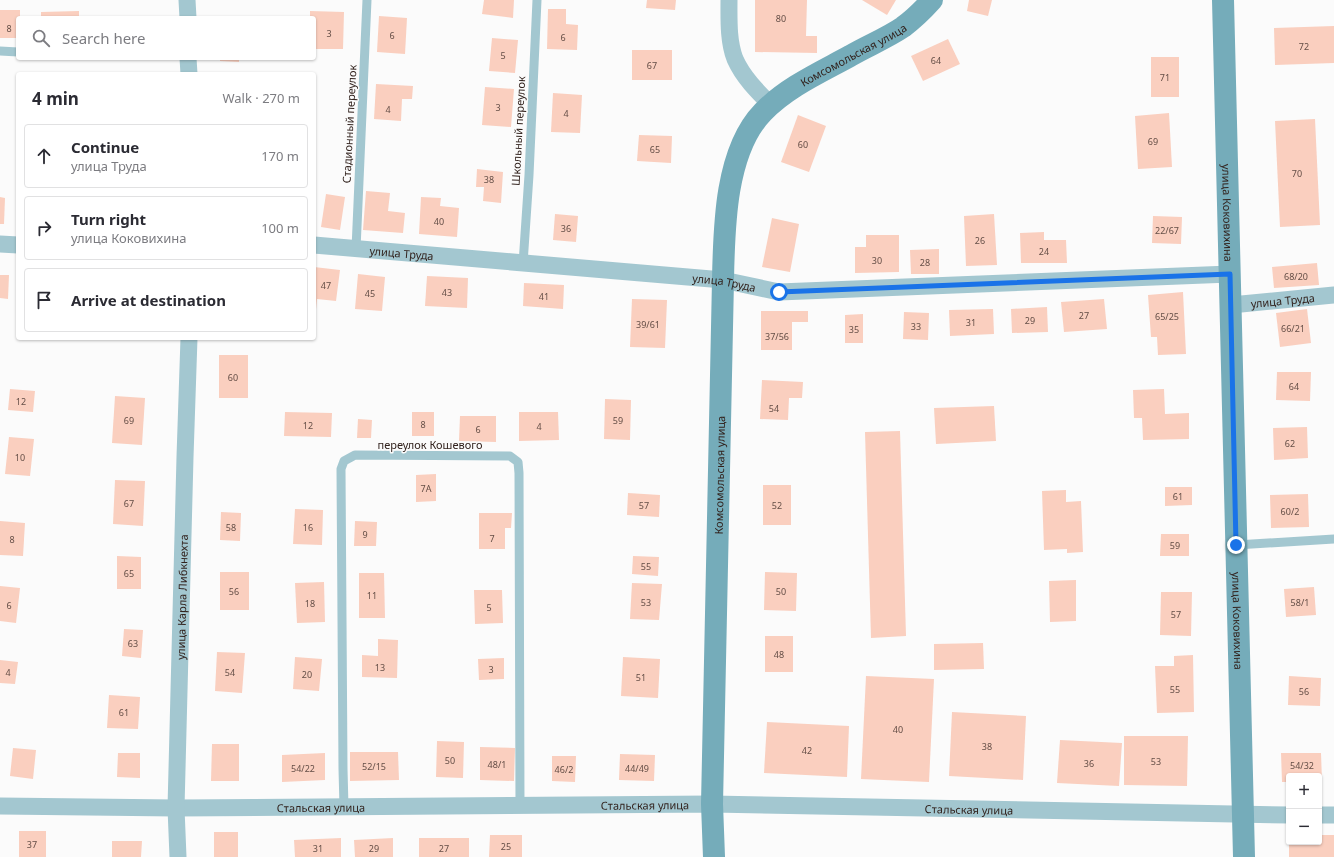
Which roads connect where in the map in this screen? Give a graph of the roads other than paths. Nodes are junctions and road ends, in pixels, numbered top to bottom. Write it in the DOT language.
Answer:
graph roads {
  1 [pos="188,0"];
  2 [pos="367,0"];
  3 [pos="537,0"];
  4 [pos="729,0"];
  5 [pos="932,0"];
  6 [pos="1223,0"];
  7 [pos="188,16"];
  8 [pos="0,51"];
  9 [pos="16,52"];
  10 [pos="188,60"];
  11 [pos="188,72"];
  12 [pos="772,105"];
  13 [pos="0,244"];
  14 [pos="16,245"];
  15 [pos="316,246"];
  16 [pos="356,248"];
  17 [pos="523,264"];
  18 [pos="1230,274"];
  19 [pos="723,280"];
  20 [pos="1334,295"];
  21 [pos="1231,305"];
  22 [pos="189,340"];
  23 [pos="1334,539"];
  24 [pos="1236,545"];
  25 [pos="712,804"];
  26 [pos="0,806"];
  27 [pos="520,806"];
  28 [pos="344,807"];
  29 [pos="176,808"];
  30 [pos="1243,814"];
  31 [pos="1286,815"];
  32 [pos="1322,815"];
  33 [pos="1334,815"];
  34 [pos="178,857"];
  35 [pos="714,857"];
  36 [pos="1244,857"];
  1 -- 7 [label="street"];
  2 -- 16 [label="lane, Стадионный переулок"];
  3 -- 17 [label="lane, Школьный переулок"];
  4 -- 12 [label="street"];
  5 -- 12 [label="main road, Комсомольская улица"];
  6 -- 18 [label="main road, улица Коковихина"];
  8 -- 9 [label="lane"];
  10 -- 11 [label="street"];
  12 -- 19 [label="main road, Комсомольская улица"];
  13 -- 14 [label="street"];
  15 -- 16 [label="street, улица Труда"];
  16 -- 17 [label="street, улица Труда"];
  17 -- 19 [label="street, улица Труда"];
  18 -- 19 [label="street, улица Труда"];
  18 -- 21 [label="main road, улица Коковихина"];
  19 -- 25 [label="main road, Комсомольская улица"];
  20 -- 21 [label="street, улица Труда"];
  21 -- 24 [label="main road, улица Коковихина"];
  22 -- 29 [label="street, улица Карла Либкнехта"];
  23 -- 24 [label="lane"];
  24 -- 30 [label="main road, улица Коковихина"];
  25 -- 27 [label="street, Стальская улица"];
  25 -- 30 [label="street, Стальская улица"];
  25 -- 35 [label="main road, Комсомольская улица"];
  26 -- 29 [label="street, Стальская улица"];
  27 -- 28 [label="street, Стальская улица"];
  27 -- 28 [label="lane, переулок Кошевого"];
  28 -- 29 [label="street, Стальская улица"];
  29 -- 34 [label="street, улица Карла Либкнехта"];
  30 -- 31 [label="street, Стальская улица"];
  30 -- 36 [label="main road, улица Коковихина"];
  32 -- 33 [label="street"];
}
